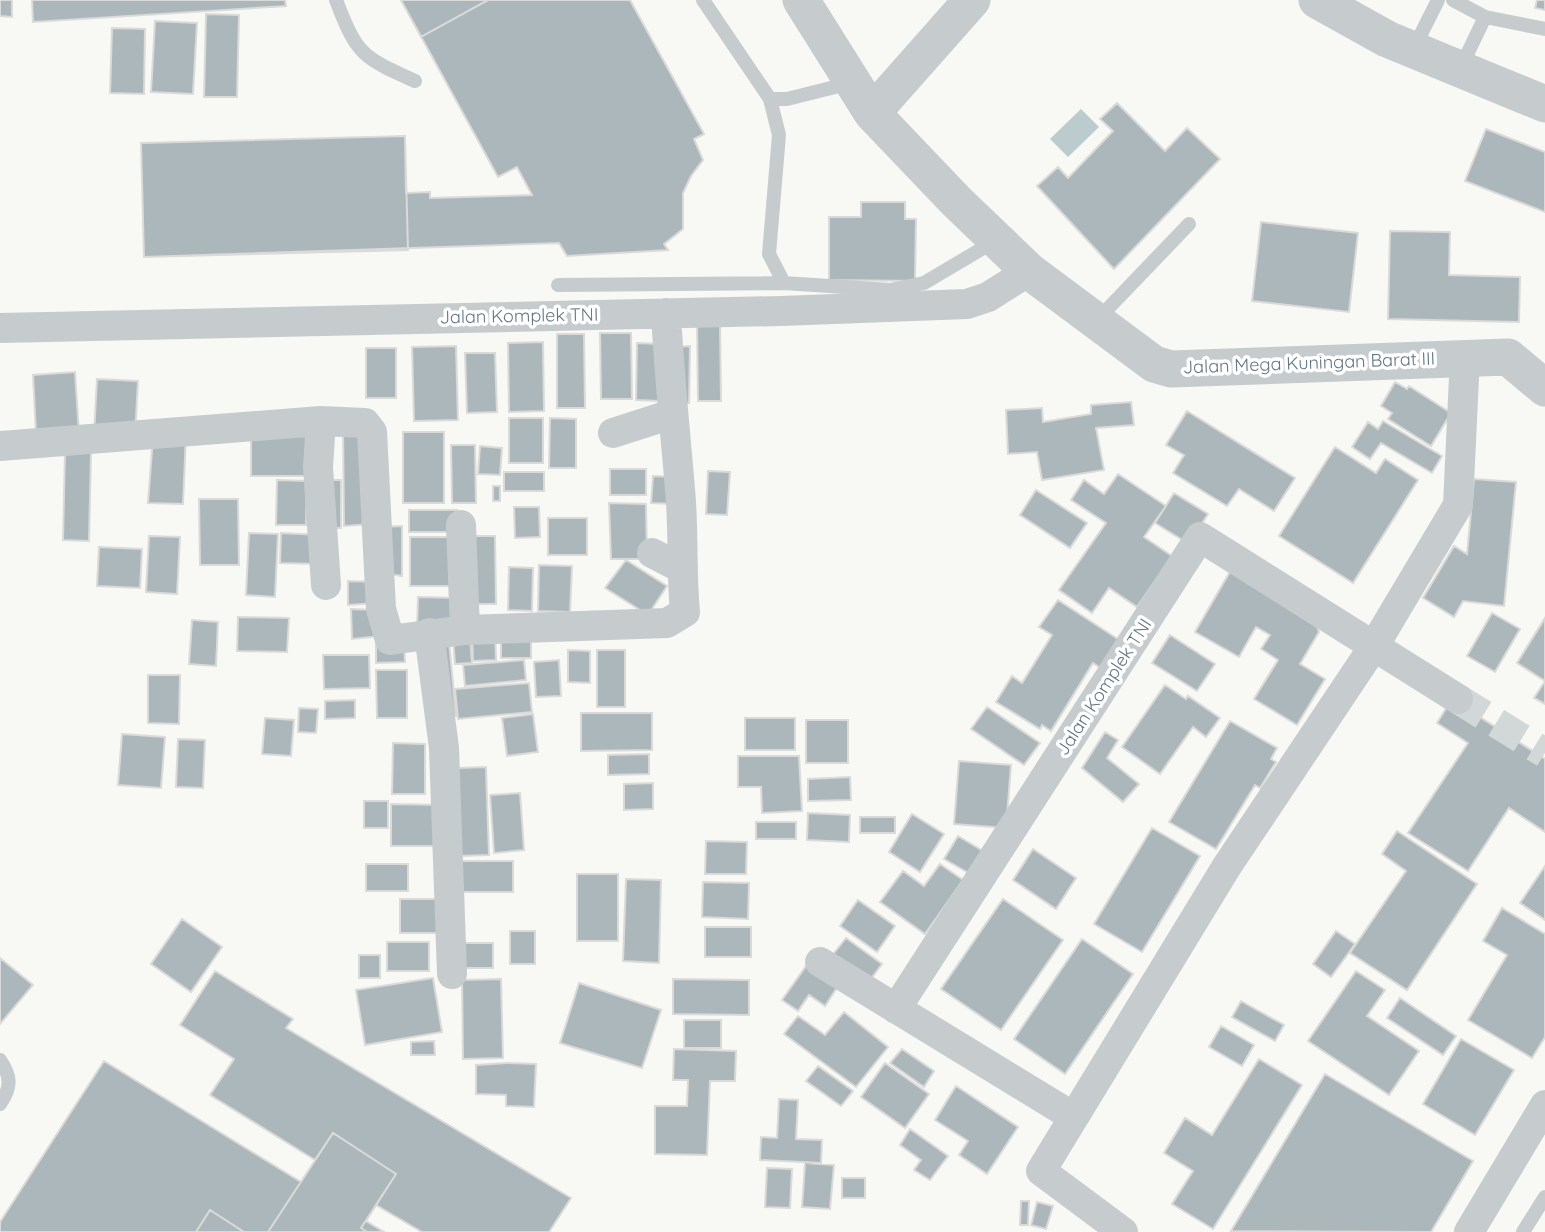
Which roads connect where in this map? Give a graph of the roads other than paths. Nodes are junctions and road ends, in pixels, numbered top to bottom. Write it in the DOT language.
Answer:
graph roads {
  1 [pos="336,0"];
  2 [pos="703,0"];
  3 [pos="801,0"];
  4 [pos="972,0"];
  5 [pos="1317,0"];
  6 [pos="1438,0"];
  7 [pos="1453,0"];
  8 [pos="1485,17"];
  9 [pos="1545,29"];
  10 [pos="1414,50"];
  11 [pos="1460,70"];
  12 [pos="415,81"];
  13 [pos="862,98"];
  14 [pos="770,99"];
  15 [pos="1545,104"];
  16 [pos="1189,224"];
  17 [pos="995,241"];
  18 [pos="1029,271"];
  19 [pos="784,283"];
  20 [pos="558,285"];
  21 [pos="666,313"];
  22 [pos="1096,321"];
  23 [pos="0,328"];
  24 [pos="1465,356"];
  25 [pos="1545,387"];
  26 [pos="671,414"];
  27 [pos="321,421"];
  28 [pos="612,433"];
  29 [pos="0,446"];
  30 [pos="461,524"];
  31 [pos="652,553"];
  32 [pos="681,568"];
  33 [pos="326,585"];
  34 [pos="465,631"];
  35 [pos="429,633"];
  36 [pos="1374,646"];
  37 [pos="1458,698"];
  38 [pos="820,962"];
  39 [pos="452,974"];
  40 [pos="896,1009"];
  41 [pos="0,1060"];
  42 [pos="0,1104"];
  43 [pos="1545,1105"];
  44 [pos="1072,1116"];
  45 [pos="1545,1197"];
  46 [pos="1123,1232"];
  47 [pos="1469,1232"];
  48 [pos="1523,1232"];
  1 -- 12 [label="lane"];
  2 -- 14 [label="lane"];
  3 -- 13 [label="street, Jalan Mega Kuningan Barat III"];
  4 -- 13 [label="street"];
  5 -- 10 [label="street"];
  6 -- 10 [label="lane"];
  7 -- 8 [label="lane"];
  8 -- 9 [label="lane"];
  8 -- 11 [label="lane"];
  10 -- 11 [label="street"];
  11 -- 15 [label="street"];
  13 -- 14 [label="lane"];
  13 -- 17 [label="street, Jalan Mega Kuningan Barat III"];
  14 -- 19 [label="lane"];
  16 -- 22 [label="lane"];
  17 -- 18 [label="street, Jalan Mega Kuningan Barat III"];
  17 -- 19 [label="lane"];
  18 -- 21 [label="street, Jalan Komplek TNI"];
  18 -- 22 [label="street, Jalan Mega Kuningan Barat III"];
  19 -- 20 [label="lane"];
  21 -- 23 [label="street, Jalan Komplek TNI"];
  21 -- 26 [label="street"];
  22 -- 24 [label="street, Jalan Mega Kuningan Barat III"];
  24 -- 25 [label="street, Jalan Mega Kuningan Barat III"];
  24 -- 36 [label="street"];
  26 -- 28 [label="street"];
  26 -- 32 [label="street"];
  27 -- 29 [label="street"];
  27 -- 33 [label="street"];
  27 -- 35 [label="street"];
  30 -- 34 [label="street"];
  31 -- 32 [label="street"];
  32 -- 34 [label="street"];
  34 -- 35 [label="street"];
  35 -- 39 [label="street"];
  36 -- 37 [label="street"];
  36 -- 40 [label="street, Jalan Komplek TNI"];
  36 -- 44 [label="street"];
  38 -- 40 [label="street"];
  40 -- 44 [label="street"];
  41 -- 42 [label="lane"];
  43 -- 47 [label="street"];
  44 -- 46 [label="street"];
  45 -- 48 [label="lane"];
}
